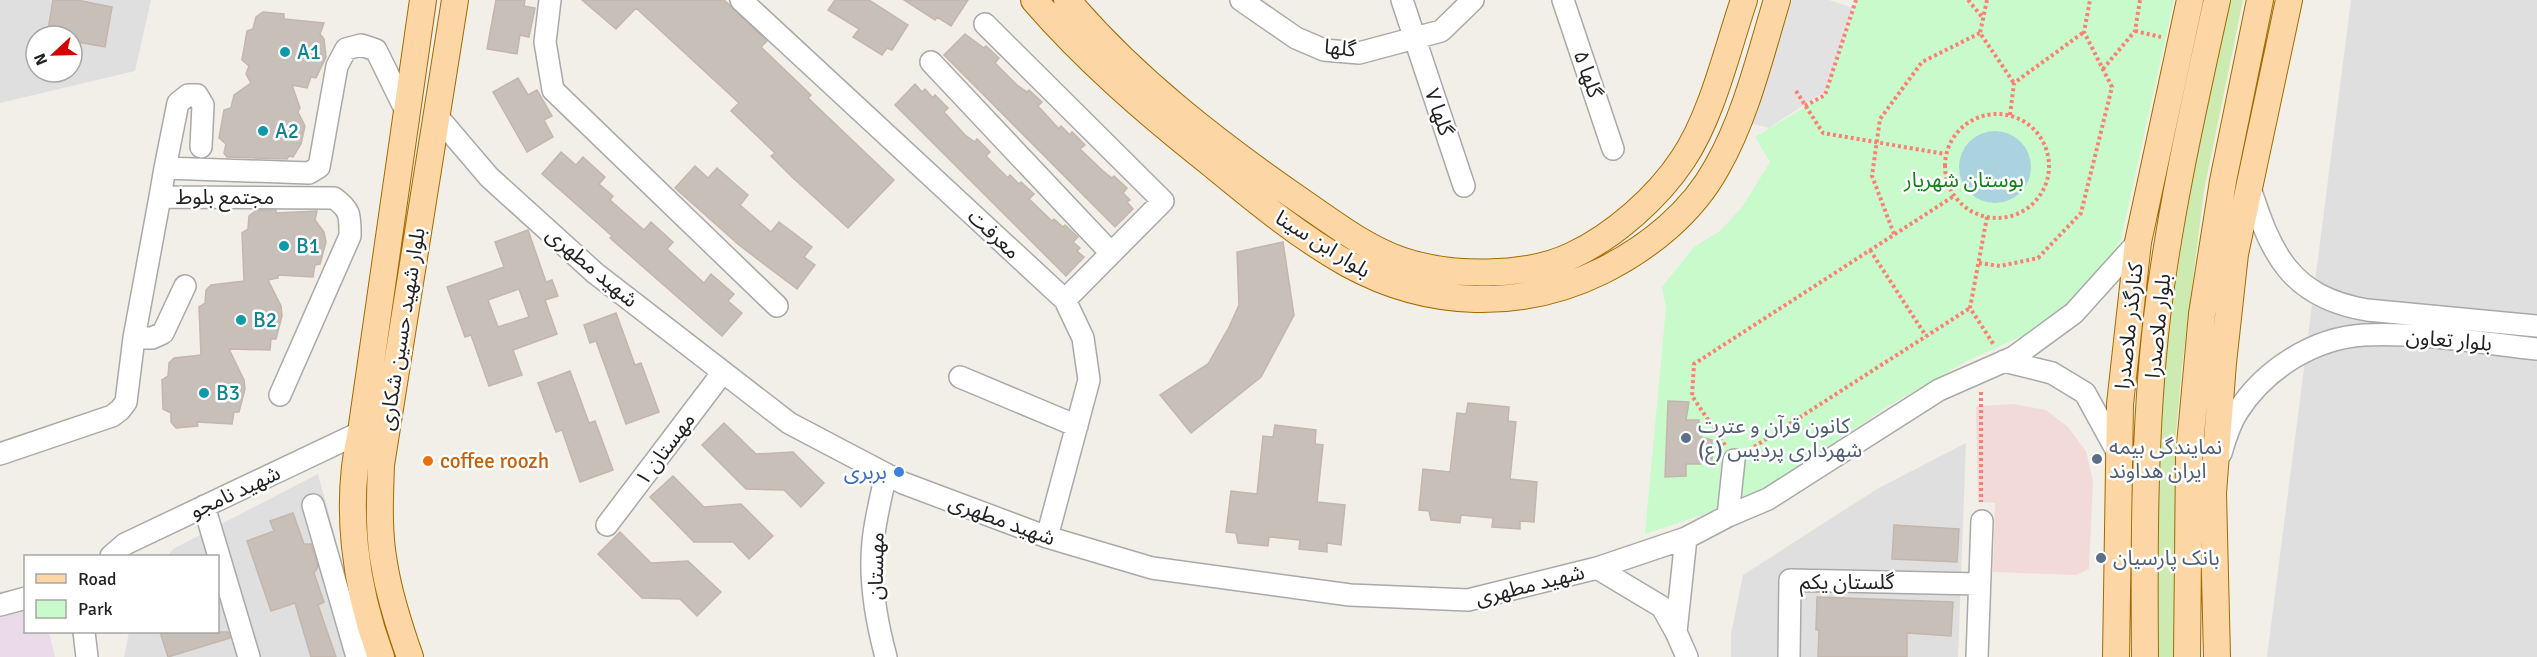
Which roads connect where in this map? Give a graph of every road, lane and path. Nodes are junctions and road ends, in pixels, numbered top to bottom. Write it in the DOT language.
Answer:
graph roads {
  1 [pos="423,0"];
  2 [pos="455,0"];
  3 [pos="550,0"];
  4 [pos="741,0"];
  5 [pos="1034,0"];
  6 [pos="1067,0"];
  7 [pos="1241,0"];
  8 [pos="1402,0"];
  9 [pos="1473,0"];
  10 [pos="1563,0"];
  11 [pos="1744,0"];
  12 [pos="1777,0"];
  13 [pos="1857,0"];
  14 [pos="1968,0"];
  15 [pos="1987,0"];
  16 [pos="2090,0"];
  17 [pos="2140,0"];
  18 [pos="2190,0"];
  19 [pos="2216,0"];
  20 [pos="2260,0"];
  21 [pos="2282,0"];
  22 [pos="2289,0"];
  23 [pos="1983,19"];
  24 [pos="985,24"];
  25 [pos="2084,32"];
  26 [pos="1980,33"];
  27 [pos="1414,38"];
  28 [pos="2248,55"];
  29 [pos="931,62"];
  30 [pos="2103,69"];
  31 [pos="2014,83"];
  32 [pos="1796,91"];
  33 [pos="1805,106"];
  34 [pos="406,111"];
  35 [pos="2010,115"];
  36 [pos="437,116"];
  37 [pos="1876,142"];
  38 [pos="201,147"];
  39 [pos="1613,149"];
  40 [pos="1945,154"];
  41 [pos="165,168"];
  42 [pos="2249,183"];
  43 [pos="1464,186"];
  44 [pos="1954,196"];
  45 [pos="160,197"];
  46 [pos="1987,217"];
  47 [pos="1894,234"];
  48 [pos="2138,242"];
  49 [pos="1870,250"];
  50 [pos="1111,253"];
  51 [pos="1978,263"];
  52 [pos="185,286"];
  53 [pos="1065,300"];
  54 [pos="777,306"];
  55 [pos="1970,308"];
  56 [pos="2486,322"];
  57 [pos="2537,326"];
  58 [pos="1926,336"];
  59 [pos="135,338"];
  60 [pos="2477,343"];
  61 [pos="2537,348"];
  62 [pos="2004,361"];
  63 [pos="1981,371"];
  64 [pos="723,372"];
  65 [pos="960,377"];
  66 [pos="280,395"];
  67 [pos="386,426"];
  68 [pos="1077,426"];
  69 [pos="361,432"];
  70 [pos="0,454"];
  71 [pos="2119,456"];
  72 [pos="1734,460"];
  73 [pos="2215,471"];
  74 [pos="886,474"];
  75 [pos="314,505"];
  76 [pos="204,506"];
  77 [pos="1728,516"];
  78 [pos="1982,521"];
  79 [pos="607,525"];
  80 [pos="1047,537"];
  81 [pos="1686,538"];
  82 [pos="2214,538"];
  83 [pos="112,555"];
  84 [pos="219,555"];
  85 [pos="219,556"];
  86 [pos="1597,568"];
  87 [pos="1980,584"];
  88 [pos="24,599"];
  89 [pos="0,605"];
  90 [pos="1676,632"];
  91 [pos="84,633"];
  92 [pos="87,657"];
  93 [pos="249,657"];
  94 [pos="357,657"];
  95 [pos="381,657"];
  96 [pos="410,657"];
  97 [pos="886,657"];
  98 [pos="1687,657"];
  99 [pos="1789,657"];
  100 [pos="1977,657"];
  101 [pos="2116,657"];
  102 [pos="2145,657"];
  103 [pos="2187,657"];
  104 [pos="2194,657"];
  105 [pos="2217,657"];
  1 -- 34 [label="main road, بلوار شهید حسین شکاری"];
  2 -- 36 [label="main road, بلوار شهید حسین شکاری"];
  3 -- 54 [label="street"];
  4 -- 53 [label="street, معرفت"];
  5 -- 12 [label="main road, بلوار ابن سینا"];
  6 -- 11 [label="main road, بلوار ابن سینا"];
  7 -- 27 [label="street, گلها"];
  8 -- 27 [label="street, گلها ۷"];
  9 -- 27 [label="street, گلها"];
  10 -- 39 [label="street, گلها ۵"];
  13 -- 33 [label="path"];
  14 -- 23 [label="path"];
  15 -- 23 [label="path"];
  16 -- 25 [label="path"];
  17 -- 30 [label="path"];
  18 -- 48 [label="main road, کنارگذر ملاصدرا"];
  19 -- 102 [label="main road, بلوار ملاصدرا"];
  20 -- 28 [label="main road, بلوار ملاصدرا"];
  21 -- 28 [label="main road"];
  22 -- 42 [label="main road"];
  23 -- 26 [label="path"];
  24 -- 50 [label="street"];
  25 -- 30 [label="path"];
  25 -- 31 [label="path"];
  26 -- 31 [label="path"];
  26 -- 37 [label="path"];
  27 -- 43 [label="street, گلها ۷"];
  28 -- 103 [label="main road, بلوار ملاصدرا"];
  29 -- 50 [label="street"];
  30 -- 51 [label="path"];
  31 -- 35 [label="path"];
  32 -- 33 [label="path"];
  33 -- 37 [label="path"];
  34 -- 36 [label="main road"];
  34 -- 41 [label="street, مجتمع بلوط"];
  34 -- 69 [label="main road, بلوار شهید حسین شکاری"];
  35 -- 40 [label="path"];
  35 -- 46 [label="path"];
  36 -- 64 [label="street, شهید مطهری"];
  36 -- 67 [label="main road, بلوار شهید حسین شکاری"];
  37 -- 40 [label="path"];
  37 -- 47 [label="path"];
  38 -- 41 [label="street"];
  40 -- 44 [label="path"];
  41 -- 45 [label="street, مجتمع بلوط"];
  42 -- 56 [label="street, بلوار تعاون"];
  42 -- 73 [label="main road"];
  44 -- 46 [label="path"];
  44 -- 47 [label="path"];
  45 -- 59 [label="street"];
  45 -- 66 [label="street, مجتمع بلوط"];
  46 -- 51 [label="path"];
  47 -- 49 [label="path"];
  48 -- 62 [label="street, شهید مطهری"];
  48 -- 71 [label="main road, کنارگذر ملاصدرا"];
  49 -- 58 [label="path"];
  49 -- 72 [label="path"];
  50 -- 53 [label="street"];
  51 -- 55 [label="path"];
  52 -- 59 [label="street"];
  53 -- 68 [label="street, معرفت"];
  55 -- 58 [label="path"];
  55 -- 62 [label="path"];
  56 -- 57 [label="street, بلوار تعاون"];
  56 -- 60 [label="street"];
  58 -- 72 [label="path"];
  59 -- 70 [label="street"];
  60 -- 61 [label="street, بلوار تعاون"];
  60 -- 73 [label="street, بلوار تعاون"];
  62 -- 63 [label="street, شهید مطهری"];
  62 -- 71 [label="street"];
  63 -- 77 [label="street, شهید مطهری"];
  63 -- 78 [label="path"];
  64 -- 74 [label="street, شهید مطهری"];
  64 -- 79 [label="street, مهستان ۱"];
  65 -- 68 [label="street"];
  67 -- 69 [label="main road"];
  67 -- 96 [label="main road, بلوار شهید حسین شکاری"];
  68 -- 80 [label="street, معرفت"];
  69 -- 76 [label="street, شهید نامجو"];
  69 -- 95 [label="main road, بلوار شهید حسین شکاری"];
  71 -- 101 [label="main road, کنارگذر ملاصدرا"];
  72 -- 77 [label="street"];
  73 -- 82 [label="main road"];
  74 -- 80 [label="street, شهید مطهری"];
  74 -- 97 [label="street, مهستان"];
  75 -- 94 [label="street"];
  76 -- 83 [label="street, شهید نامجو"];
  76 -- 84 [label="street"];
  77 -- 81 [label="street, شهید مطهری"];
  78 -- 87 [label="street"];
  80 -- 86 [label="street, شهید مطهری"];
  81 -- 86 [label="street, شهید مطهری"];
  81 -- 90 [label="street"];
  82 -- 104 [label="main road"];
  82 -- 105 [label="main road"];
  85 -- 93 [label="street"];
  86 -- 90 [label="street"];
  87 -- 99 [label="street, گلستان یکم"];
  87 -- 100 [label="street"];
  88 -- 89 [label="street"];
  90 -- 98 [label="street"];
  91 -- 92 [label="street"];
}
